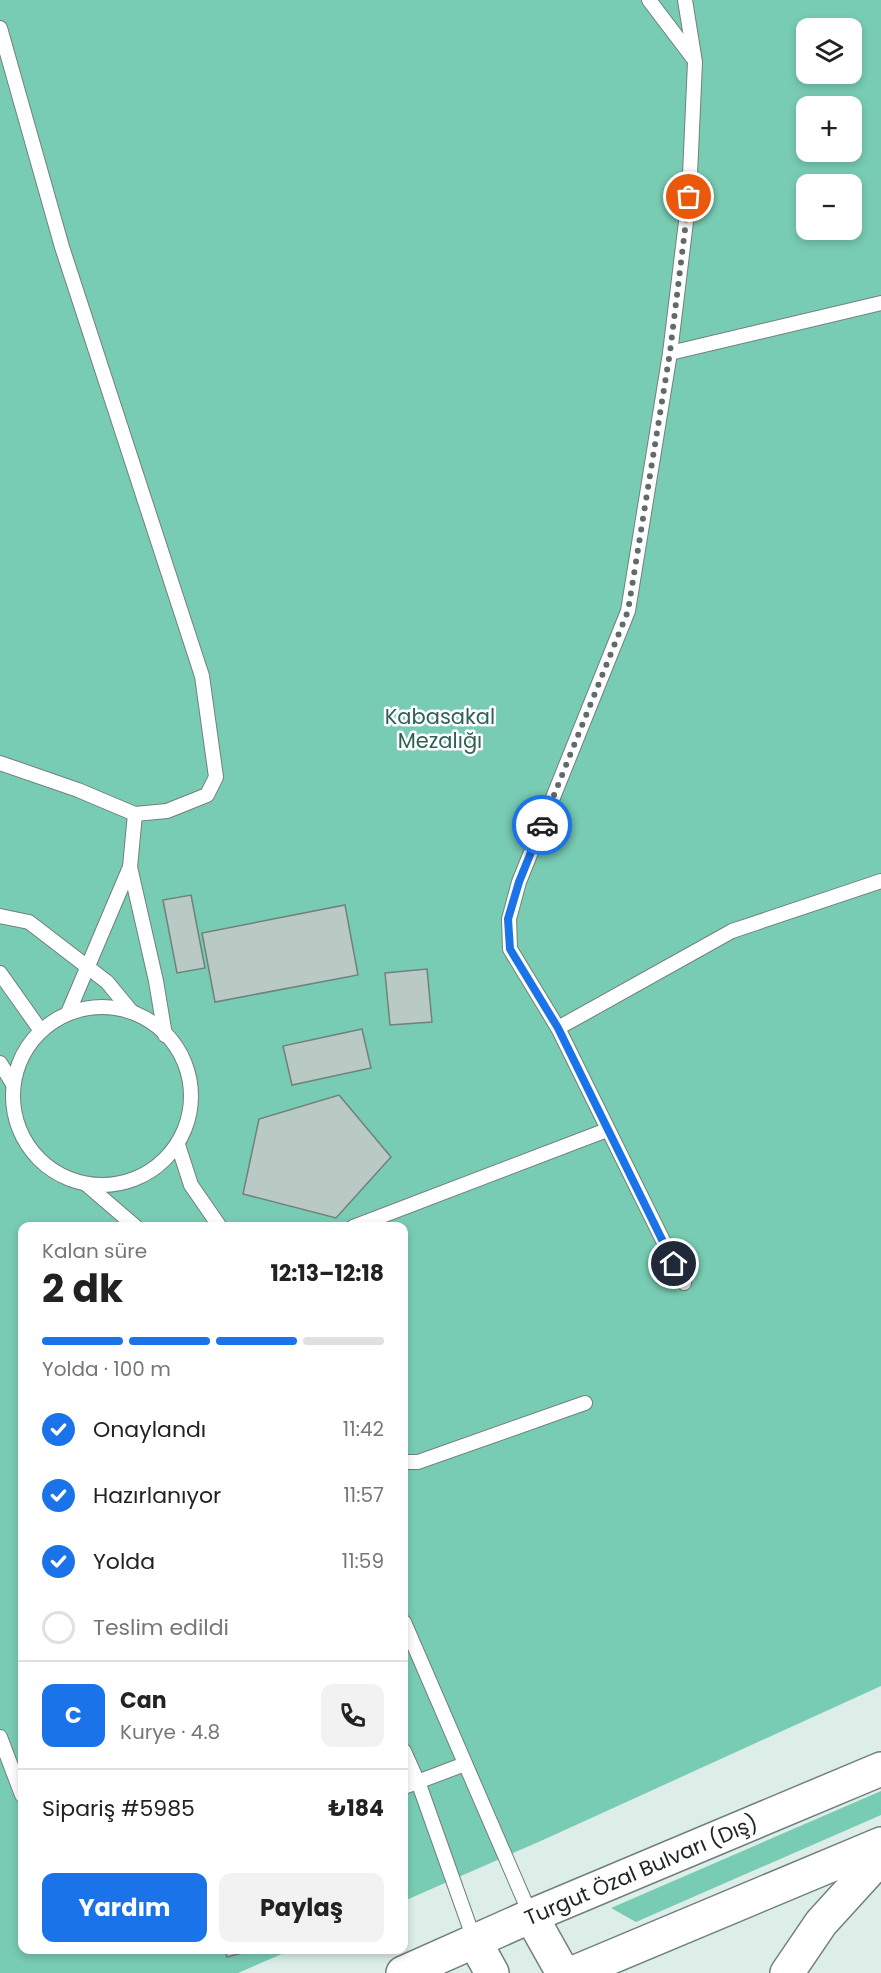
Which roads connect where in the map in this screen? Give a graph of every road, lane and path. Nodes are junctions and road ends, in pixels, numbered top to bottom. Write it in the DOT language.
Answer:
graph roads {
  1 [pos="649,0"];
  2 [pos="685,0"];
  3 [pos="0,28"];
  4 [pos="695,62"];
  5 [pos="881,303"];
  6 [pos="670,352"];
  7 [pos="0,763"];
  8 [pos="135,814"];
  9 [pos="130,867"];
  10 [pos="881,881"];
  11 [pos="0,916"];
  12 [pos="87,967"];
  13 [pos="0,973"];
  14 [pos="131,1011"];
  15 [pos="68,1013"];
  16 [pos="558,1028"];
  17 [pos="41,1031"];
  18 [pos="165,1035"];
  19 [pos="0,1063"];
  20 [pos="13,1084"];
  21 [pos="607,1130"];
  22 [pos="178,1145"];
  23 [pos="86,1184"];
  24 [pos="130,1222"];
  25 [pos="217,1222"];
  26 [pos="365,1222"];
  27 [pos="684,1283"];
  28 [pos="585,1403"];
  29 [pos="408,1462"];
  30 [pos="408,1631"];
  31 [pos="0,1737"];
  32 [pos="408,1760"];
  33 [pos="465,1764"];
  34 [pos="881,1769"];
  35 [pos="418,1782"];
  36 [pos="18,1784"];
  37 [pos="408,1786"];
  38 [pos="881,1844"];
  39 [pos="881,1857"];
  40 [pos="531,1916"];
  41 [pos="475,1942"];
  42 [pos="403,1973"];
  43 [pos="492,1973"];
  44 [pos="563,1973"];
  45 [pos="573,1973"];
  46 [pos="787,1973"];
  1 -- 4 [label="lane"];
  2 -- 4 [label="lane"];
  3 -- 8 [label="lane"];
  4 -- 6 [label="lane"];
  5 -- 6 [label="lane"];
  6 -- 16 [label="lane"];
  7 -- 8 [label="lane"];
  8 -- 9 [label="lane"];
  9 -- 12 [label="lane"];
  9 -- 18 [label="lane"];
  10 -- 16 [label="lane"];
  11 -- 12 [label="lane"];
  12 -- 14 [label="lane"];
  12 -- 15 [label="lane"];
  13 -- 17 [label="lane"];
  14 -- 15 [label="lane"];
  14 -- 18 [label="lane"];
  15 -- 17 [label="lane"];
  16 -- 21 [label="lane"];
  17 -- 20 [label="lane"];
  18 -- 22 [label="lane"];
  19 -- 20 [label="lane"];
  20 -- 23 [label="lane"];
  21 -- 26 [label="lane"];
  21 -- 27 [label="lane"];
  22 -- 23 [label="lane"];
  22 -- 25 [label="lane"];
  23 -- 24 [label="lane"];
  28 -- 29 [label="lane"];
  30 -- 33 [label="lane"];
  31 -- 36 [label="lane"];
  32 -- 35 [label="lane"];
  33 -- 35 [label="lane"];
  33 -- 40 [label="lane"];
  34 -- 40 [label="main road, Turgut Özal Bulvarı (Dış)"];
  35 -- 37 [label="lane"];
  35 -- 41 [label="lane"];
  38 -- 45 [label="main road"];
  39 -- 46 [label="main road"];
  40 -- 41 [label="main road, Turgut Özal Bulvarı (Dış)"];
  40 -- 44 [label="main road"];
  41 -- 42 [label="main road, Turgut Özal Bulvarı (Dış)"];
  41 -- 43 [label="main road"];
}
